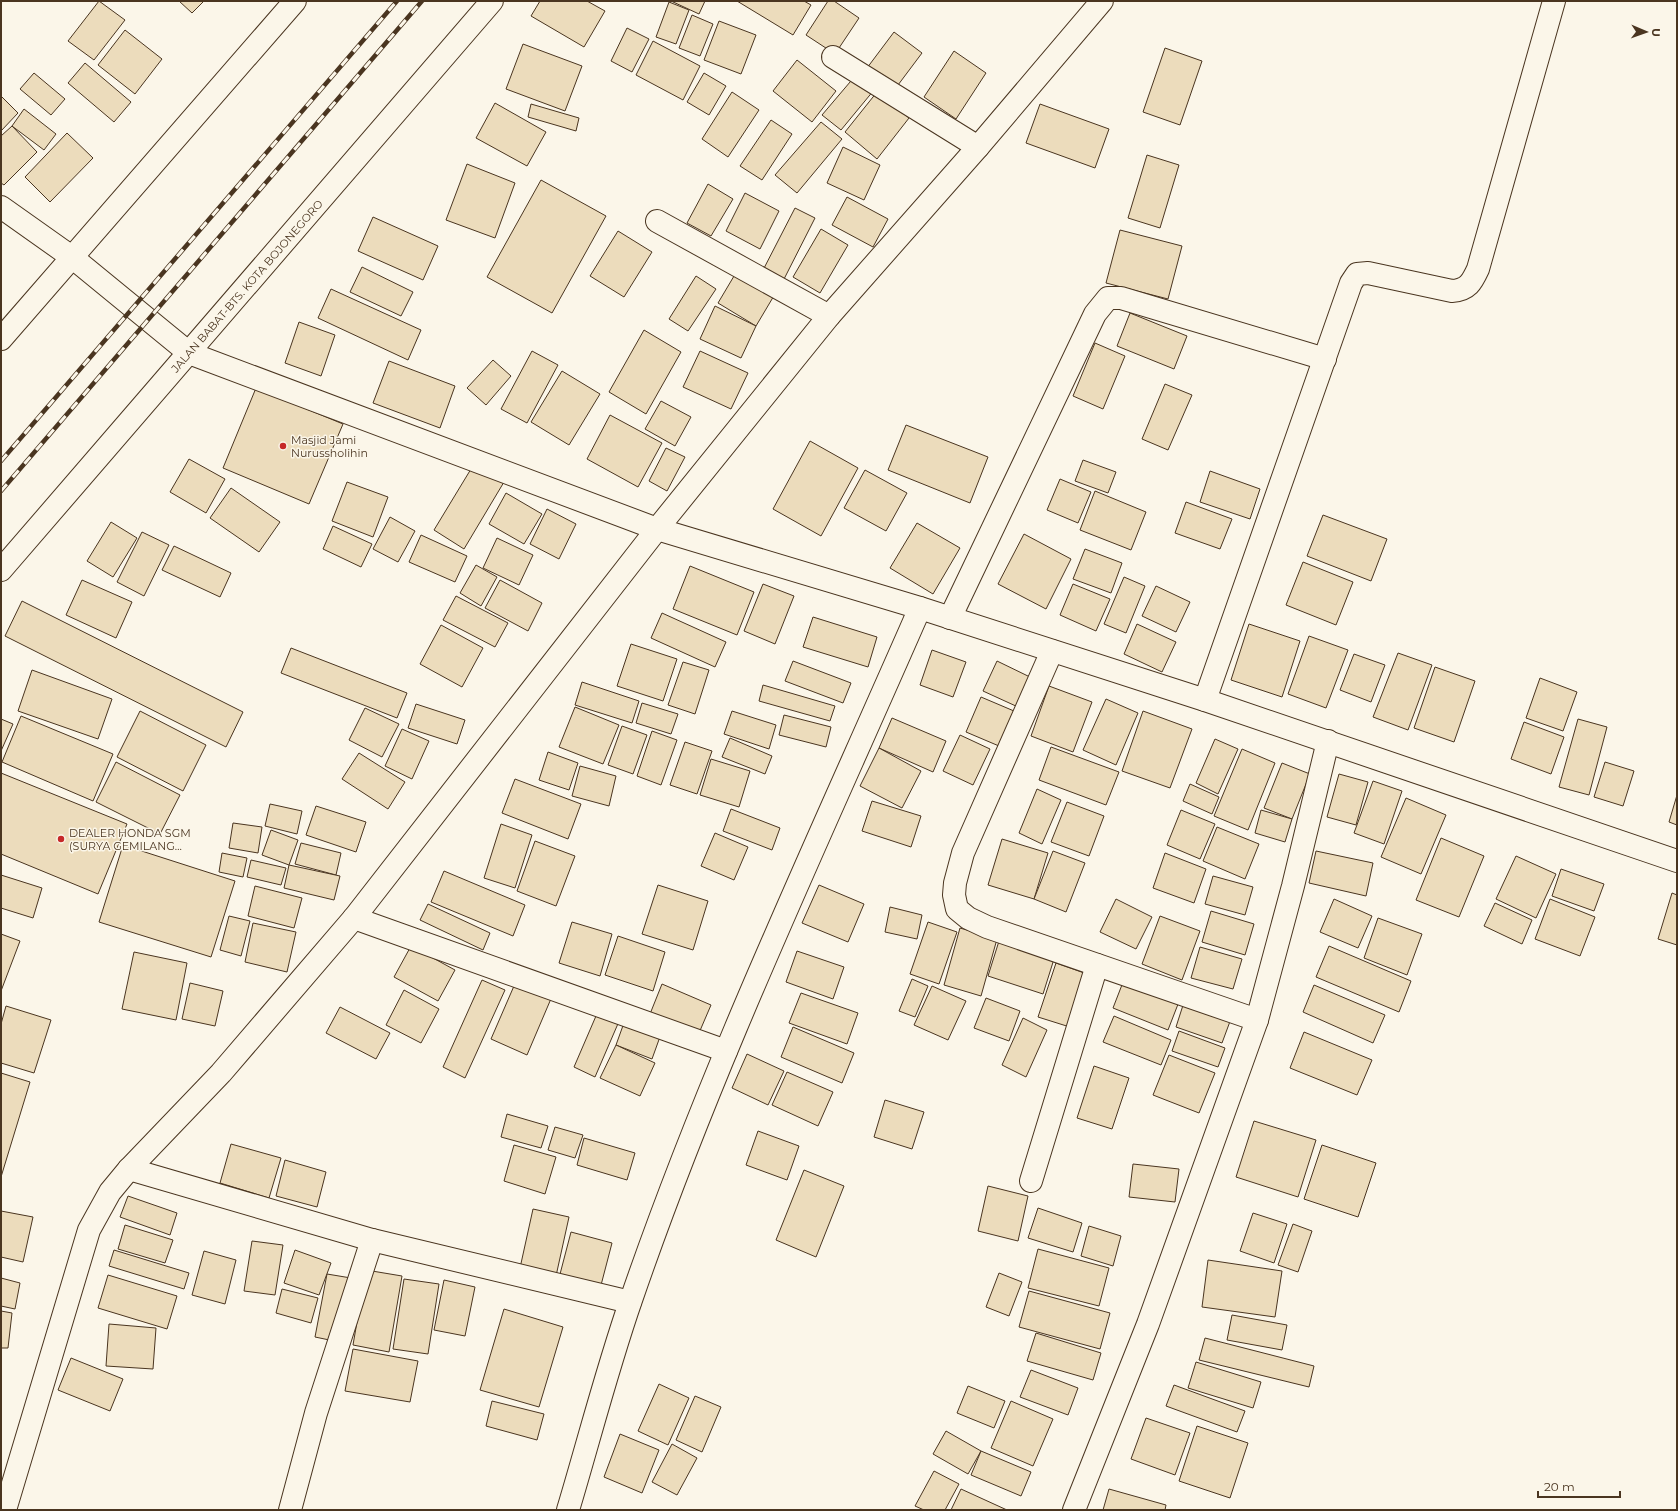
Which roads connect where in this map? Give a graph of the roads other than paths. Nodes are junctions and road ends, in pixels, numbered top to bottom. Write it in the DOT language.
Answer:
graph roads {
  1 [pos="296,1"];
  2 [pos="492,1"];
  3 [pos="1102,1"];
  4 [pos="1554,1"];
  5 [pos="833,58"];
  6 [pos="978,147"];
  7 [pos="1,207"];
  8 [pos="657,221"];
  9 [pos="73,258"];
  10 [pos="829,316"];
  11 [pos="1,339"];
  12 [pos="188,353"];
  13 [pos="1325,359"];
  14 [pos="656,528"];
  15 [pos="1,570"];
  16 [pos="920,608"];
  17 [pos="950,618"];
  18 [pos="1052,651"];
  19 [pos="1205,700"];
  20 [pos="1328,740"];
  21 [pos="1677,861"];
  22 [pos="354,918"];
  23 [pos="1097,965"];
  24 [pos="1257,1020"];
  25 [pos="726,1051"];
  26 [pos="129,1169"];
  27 [pos="1030,1181"];
  28 [pos="372,1240"];
  29 [pos="630,1302"];
  30 [pos="5,1510"];
  31 [pos="290,1510"];
  32 [pos="568,1510"];
  33 [pos="1074,1510"];
  1 -- 9 [label="main road"];
  2 -- 12 [label="main road, JALAN BABAT-BTS. KOTA BOJONEGORO"];
  3 -- 6 [label="main road"];
  4 -- 13 [label="main road"];
  5 -- 6 [label="main road"];
  6 -- 10 [label="main road"];
  7 -- 9 [label="main road"];
  8 -- 10 [label="main road"];
  9 -- 11 [label="main road"];
  9 -- 12 [label="main road"];
  10 -- 14 [label="main road"];
  12 -- 14 [label="main road"];
  12 -- 15 [label="main road, JALAN BABAT-BTS. KOTA BOJONEGORO"];
  13 -- 17 [label="main road"];
  13 -- 19 [label="main road"];
  14 -- 16 [label="main road"];
  14 -- 22 [label="main road"];
  16 -- 17 [label="main road"];
  16 -- 25 [label="main road"];
  17 -- 18 [label="main road"];
  18 -- 19 [label="main road"];
  18 -- 23 [label="main road"];
  19 -- 20 [label="main road"];
  20 -- 21 [label="main road"];
  20 -- 24 [label="main road"];
  22 -- 25 [label="main road"];
  22 -- 26 [label="main road"];
  23 -- 24 [label="main road"];
  23 -- 27 [label="main road"];
  24 -- 33 [label="main road"];
  25 -- 29 [label="main road"];
  26 -- 28 [label="main road"];
  26 -- 30 [label="main road"];
  28 -- 29 [label="main road"];
  28 -- 31 [label="main road"];
  29 -- 32 [label="main road"];
}
